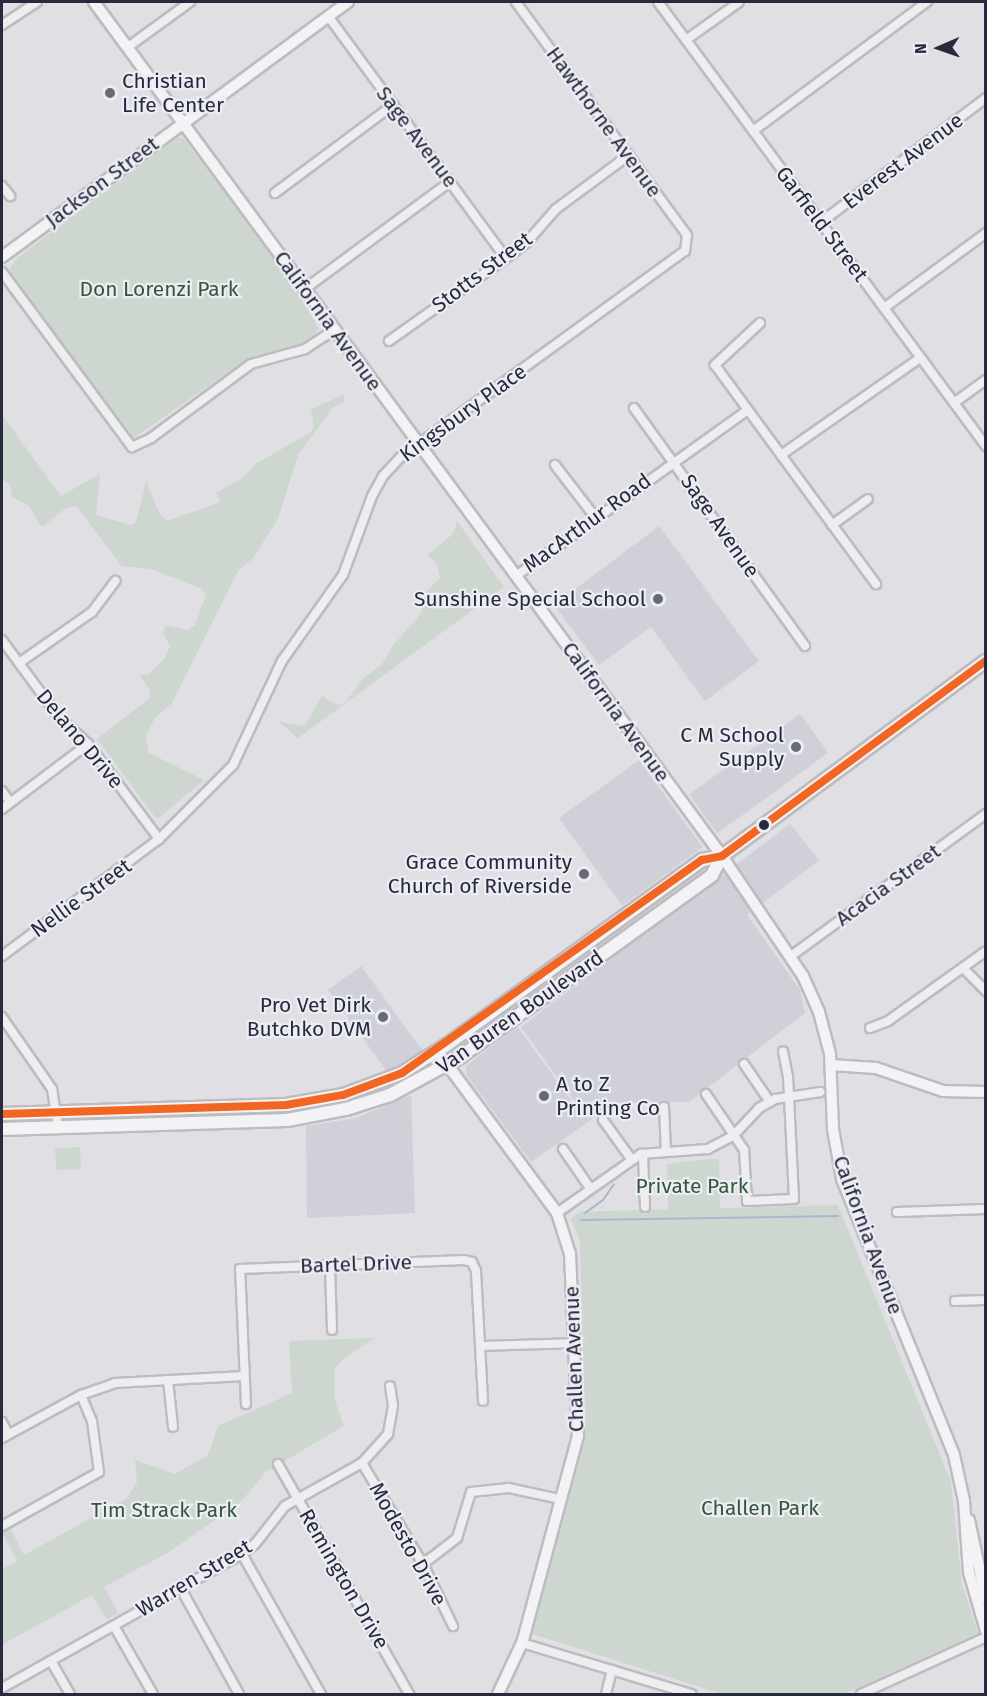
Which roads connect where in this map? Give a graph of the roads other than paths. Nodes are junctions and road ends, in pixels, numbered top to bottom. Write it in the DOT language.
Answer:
graph roads {
  1 [pos="37,2"];
  2 [pos="94,2"];
  3 [pos="190,2"];
  4 [pos="348,2"];
  5 [pos="516,2"];
  6 [pos="658,2"];
  7 [pos="739,2"];
  8 [pos="927,2"];
  9 [pos="328,16"];
  10 [pos="2,25"];
  11 [pos="686,40"];
  12 [pos="128,47"];
  13 [pos="986,98"];
  14 [pos="393,105"];
  15 [pos="182,122"];
  16 [pos="753,131"];
  17 [pos="629,155"];
  18 [pos="450,182"];
  19 [pos="2,186"];
  20 [pos="275,193"];
  21 [pos="10,196"];
  22 [pos="820,223"];
  23 [pos="986,233"];
  24 [pos="687,243"];
  25 [pos="2,257"];
  26 [pos="506,258"];
  27 [pos="2,272"];
  28 [pos="306,288"];
  29 [pos="884,308"];
  30 [pos="760,323"];
  31 [pos="334,330"];
  32 [pos="389,341"];
  33 [pos="920,358"];
  34 [pos="986,380"];
  35 [pos="954,403"];
  36 [pos="634,408"];
  37 [pos="748,410"];
  38 [pos="418,444"];
  39 [pos="986,446"];
  40 [pos="781,455"];
  41 [pos="674,461"];
  42 [pos="555,465"];
  43 [pos="868,499"];
  44 [pos="595,518"];
  45 [pos="832,525"];
  46 [pos="516,576"];
  47 [pos="115,581"];
  48 [pos="876,584"];
  49 [pos="2,640"];
  50 [pos="805,646"];
  51 [pos="986,661"];
  52 [pos="19,663"];
  53 [pos="88,744"];
  54 [pos="2,791"];
  55 [pos="10,802"];
  56 [pos="2,809"];
  57 [pos="986,814"];
  58 [pos="159,839"];
  59 [pos="722,856"];
  60 [pos="986,951"];
  61 [pos="2,956"];
  62 [pos="791,956"];
  63 [pos="963,968"];
  64 [pos="986,991"];
  65 [pos="2,1017"];
  66 [pos="870,1028"];
  67 [pos="783,1051"];
  68 [pos="438,1052"];
  69 [pos="744,1064"];
  70 [pos="447,1065"];
  71 [pos="831,1065"];
  72 [pos="402,1073"];
  73 [pos="820,1092"];
  74 [pos="986,1092"];
  75 [pos="706,1094"];
  76 [pos="789,1094"];
  77 [pos="770,1102"];
  78 [pos="292,1104"];
  79 [pos="358,1106"];
  80 [pos="664,1107"];
  81 [pos="58,1112"];
  82 [pos="2,1114"];
  83 [pos="603,1120"];
  84 [pos="238,1122"];
  85 [pos="58,1127"];
  86 [pos="2,1129"];
  87 [pos="735,1135"];
  88 [pos="563,1149"];
  89 [pos="666,1152"];
  90 [pos="642,1154"];
  91 [pos="632,1160"];
  92 [pos="590,1188"];
  93 [pos="645,1207"];
  94 [pos="986,1209"];
  95 [pos="897,1212"];
  96 [pos="557,1213"];
  97 [pos="330,1266"];
  98 [pos="986,1300"];
  99 [pos="955,1301"];
  100 [pos="332,1330"];
  101 [pos="574,1342"];
  102 [pos="481,1346"];
  103 [pos="244,1376"];
  104 [pos="168,1380"];
  105 [pos="390,1386"];
  106 [pos="81,1395"];
  107 [pos="483,1401"];
  108 [pos="246,1404"];
  109 [pos="2,1422"];
  110 [pos="173,1427"];
  111 [pos="5,1436"];
  112 [pos="362,1462"];
  113 [pos="278,1464"];
  114 [pos="297,1498"];
  115 [pos="560,1499"];
  116 [pos="965,1506"];
  117 [pos="2,1526"];
  118 [pos="242,1554"];
  119 [pos="423,1564"];
  120 [pos="180,1587"];
  121 [pos="986,1599"];
  122 [pos="114,1626"];
  123 [pos="453,1626"];
  124 [pos="986,1631"];
  125 [pos="986,1637"];
  126 [pos="522,1643"];
  127 [pos="51,1662"];
  128 [pos="612,1670"];
  129 [pos="2,1688"];
  130 [pos="321,1694"];
  131 [pos="70,1695"];
  132 [pos="153,1695"];
  133 [pos="239,1695"];
  134 [pos="409,1695"];
  135 [pos="498,1695"];
  136 [pos="606,1695"];
  137 [pos="692,1695"];
  138 [pos="861,1695"];
  1 -- 10 [label="street"];
  2 -- 12 [label="main road, California Avenue"];
  3 -- 12 [label="street"];
  4 -- 9 [label="main road, Jackson Street"];
  5 -- 17 [label="street, Hawthorne Avenue"];
  6 -- 11 [label="street, Garfield Street"];
  7 -- 11 [label="street"];
  8 -- 16 [label="street"];
  9 -- 14 [label="street, Sage Avenue"];
  9 -- 15 [label="main road, Jackson Street"];
  11 -- 16 [label="street, Garfield Street"];
  12 -- 15 [label="main road, California Avenue"];
  13 -- 22 [label="street, Everest Avenue"];
  14 -- 18 [label="street, Sage Avenue"];
  14 -- 20 [label="street"];
  15 -- 25 [label="main road, Jackson Street"];
  15 -- 28 [label="main road, California Avenue"];
  16 -- 22 [label="street, Garfield Street"];
  17 -- 24 [label="street, Hawthorne Avenue"];
  17 -- 26 [label="street, Stotts Street"];
  18 -- 26 [label="street, Sage Avenue"];
  18 -- 28 [label="street"];
  19 -- 21 [label="street"];
  22 -- 29 [label="street, Garfield Street"];
  23 -- 29 [label="street"];
  24 -- 38 [label="street, Kingsbury Place"];
  26 -- 32 [label="street, Stotts Street"];
  27 -- 31 [label="street"];
  28 -- 31 [label="main road, California Avenue"];
  29 -- 33 [label="street, Garfield Street"];
  30 -- 37 [label="street"];
  31 -- 38 [label="main road, California Avenue"];
  33 -- 35 [label="street, Garfield Street"];
  33 -- 40 [label="street"];
  34 -- 35 [label="street"];
  35 -- 39 [label="street, Garfield Street"];
  36 -- 41 [label="street, Sage Avenue"];
  37 -- 40 [label="street"];
  37 -- 41 [label="street, MacArthur Road"];
  38 -- 46 [label="main road, California Avenue"];
  38 -- 58 [label="street, Kingsbury Place"];
  40 -- 45 [label="street"];
  41 -- 44 [label="street, MacArthur Road"];
  41 -- 50 [label="street, Sage Avenue"];
  42 -- 44 [label="street"];
  43 -- 45 [label="street"];
  44 -- 46 [label="street, MacArthur Road"];
  45 -- 48 [label="street"];
  46 -- 59 [label="main road, California Avenue"];
  47 -- 52 [label="street"];
  49 -- 52 [label="street, Delano Drive"];
  51 -- 59 [label="main road, Van Buren Boulevard"];
  52 -- 53 [label="street, Delano Drive"];
  53 -- 55 [label="street"];
  53 -- 58 [label="street, Delano Drive"];
  54 -- 55 [label="street"];
  55 -- 56 [label="street"];
  57 -- 62 [label="street, Acacia Street"];
  58 -- 61 [label="street, Nellie Street"];
  59 -- 62 [label="main road, California Avenue"];
  59 -- 68 [label="main road, Van Buren Boulevard"];
  59 -- 70 [label="main road, Van Buren Boulevard"];
  60 -- 63 [label="street"];
  62 -- 71 [label="main road, California Avenue"];
  63 -- 64 [label="street"];
  63 -- 66 [label="street"];
  65 -- 81 [label="street"];
  67 -- 76 [label="street"];
  68 -- 70 [label="main road, Challen Avenue"];
  68 -- 72 [label="main road, Van Buren Boulevard"];
  69 -- 77 [label="street"];
  70 -- 79 [label="main road, Van Buren Boulevard"];
  70 -- 96 [label="main road, Challen Avenue"];
  71 -- 74 [label="main road"];
  71 -- 116 [label="main road, California Avenue"];
  72 -- 78 [label="main road, Van Buren Boulevard"];
  72 -- 79 [label="main road"];
  73 -- 76 [label="street"];
  75 -- 87 [label="street"];
  76 -- 77 [label="street"];
  76 -- 87 [label="street"];
  77 -- 87 [label="street"];
  78 -- 81 [label="main road, Van Buren Boulevard"];
  78 -- 84 [label="main road"];
  79 -- 84 [label="main road, Van Buren Boulevard"];
  80 -- 89 [label="street"];
  81 -- 82 [label="main road, Van Buren Boulevard"];
  81 -- 85 [label="street"];
  83 -- 91 [label="street"];
  84 -- 85 [label="main road, Van Buren Boulevard"];
  85 -- 86 [label="main road, Van Buren Boulevard"];
  87 -- 89 [label="street"];
  88 -- 92 [label="street"];
  89 -- 90 [label="street"];
  90 -- 91 [label="street"];
  90 -- 93 [label="street"];
  91 -- 92 [label="street"];
  92 -- 96 [label="street"];
  94 -- 95 [label="street"];
  96 -- 101 [label="main road, Challen Avenue"];
  97 -- 100 [label="street"];
  97 -- 102 [label="street, Bartel Drive"];
  97 -- 103 [label="street, Bartel Drive"];
  98 -- 99 [label="street"];
  101 -- 102 [label="street"];
  101 -- 115 [label="main road, Challen Avenue"];
  102 -- 107 [label="street"];
  103 -- 104 [label="street"];
  103 -- 108 [label="street"];
  104 -- 106 [label="street"];
  104 -- 110 [label="street"];
  105 -- 112 [label="street, Warren Street"];
  106 -- 111 [label="street"];
  106 -- 117 [label="street"];
  109 -- 111 [label="street"];
  112 -- 114 [label="street, Warren Street"];
  112 -- 119 [label="street, Modesto Drive"];
  113 -- 114 [label="street, Remington Drive"];
  114 -- 118 [label="street, Warren Street"];
  114 -- 134 [label="street, Remington Drive"];
  115 -- 119 [label="street"];
  115 -- 126 [label="main road, Challen Avenue"];
  116 -- 121 [label="main road, California Avenue"];
  116 -- 124 [label="main road, California Avenue"];
  118 -- 120 [label="street, Warren Street"];
  118 -- 130 [label="street"];
  119 -- 123 [label="street, Modesto Drive"];
  120 -- 122 [label="street, Warren Street"];
  120 -- 133 [label="street"];
  122 -- 127 [label="street, Warren Street"];
  122 -- 132 [label="street"];
  125 -- 138 [label="street"];
  126 -- 128 [label="street"];
  126 -- 135 [label="main road, Challen Avenue"];
  127 -- 129 [label="street, Warren Street"];
  127 -- 131 [label="street"];
  128 -- 136 [label="street"];
  128 -- 137 [label="street"];
}
